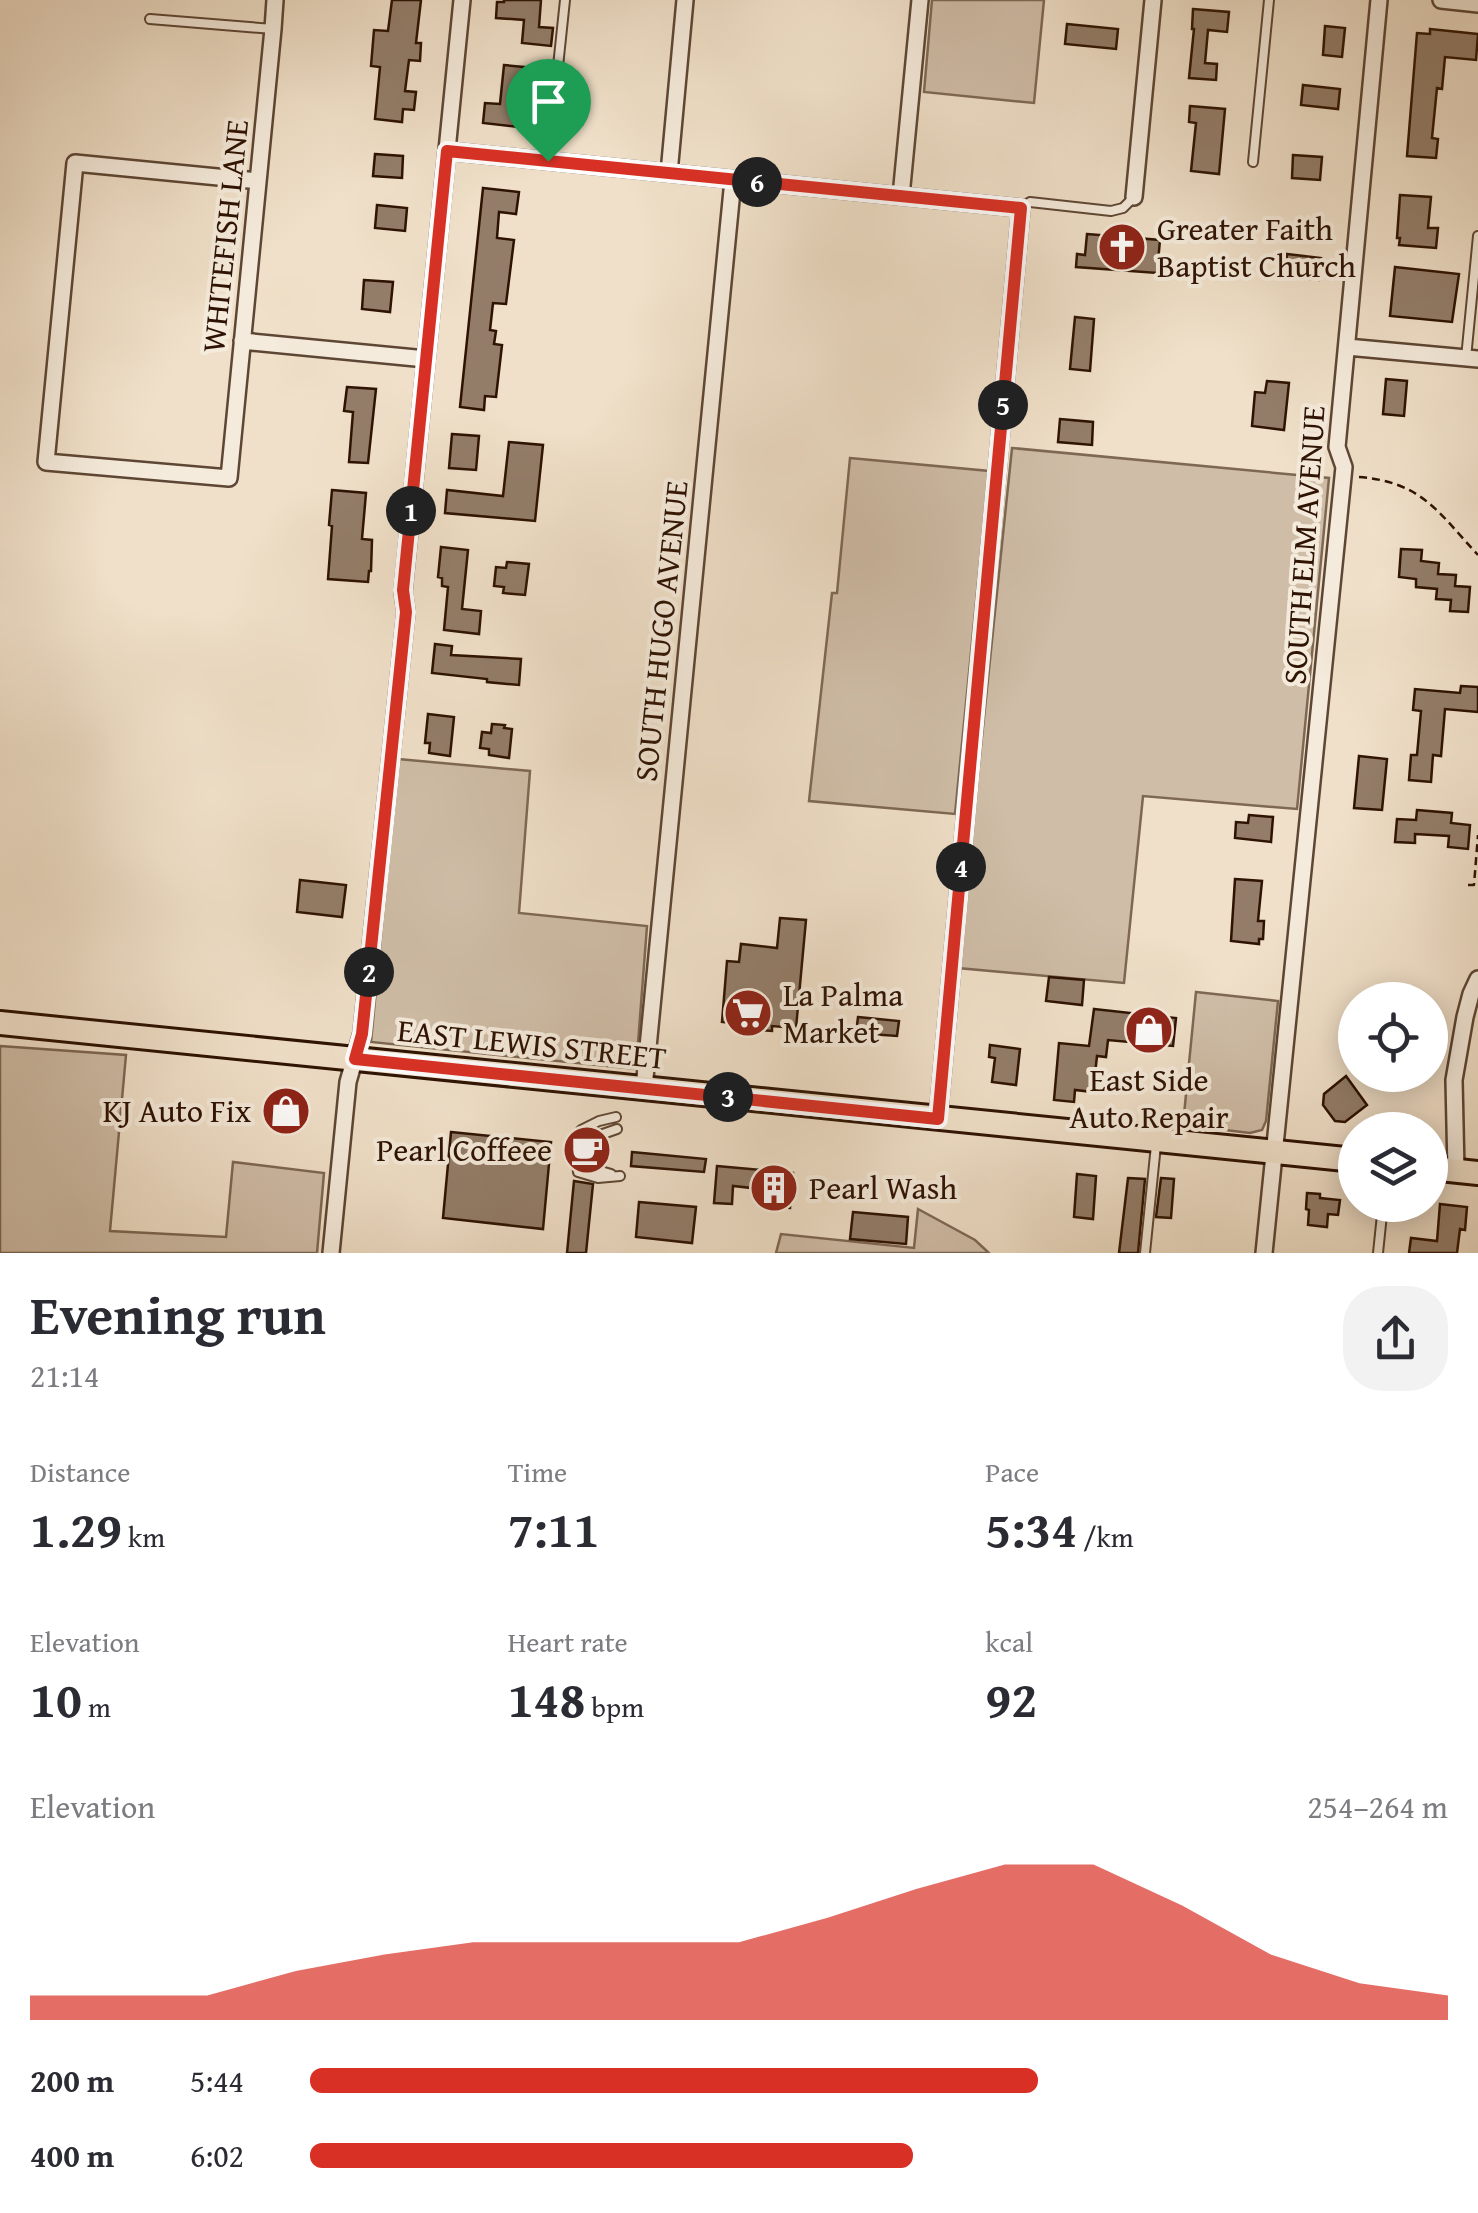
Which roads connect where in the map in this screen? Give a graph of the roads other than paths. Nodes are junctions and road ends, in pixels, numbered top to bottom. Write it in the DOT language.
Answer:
graph roads {
  1 [pos="275,0"];
  2 [pos="462,0"];
  3 [pos="565,0"];
  4 [pos="686,0"];
  5 [pos="920,0"];
  6 [pos="1153,0"];
  7 [pos="1269,0"];
  8 [pos="1379,0"];
  9 [pos="1441,0"];
  10 [pos="1478,4"];
  11 [pos="150,19"];
  12 [pos="273,30"];
  13 [pos="447,151"];
  14 [pos="548,161"];
  15 [pos="1253,162"];
  16 [pos="669,173"];
  17 [pos="733,180"];
  18 [pos="258,182"];
  19 [pos="901,196"];
  20 [pos="1134,197"];
  21 [pos="1021,208"];
  22 [pos="1478,236"];
  23 [pos="242,341"];
  24 [pos="1347,346"];
  25 [pos="426,358"];
  26 [pos="1472,359"];
  27 [pos="1478,979"];
  28 [pos="0,1023"];
  29 [pos="355,1059"];
  30 [pos="644,1088"];
  31 [pos="616,1117"];
  32 [pos="938,1119"];
  33 [pos="616,1129"];
  34 [pos="1156,1141"];
  35 [pos="1274,1152"];
  36 [pos="1338,1158"];
  37 [pos="1467,1172"];
  38 [pos="1381,1222"];
  39 [pos="331,1253"];
  40 [pos="1145,1253"];
  41 [pos="1264,1253"];
  42 [pos="1378,1253"];
  1 -- 12 [label="street, WHITEFISH LANE"];
  2 -- 13 [label="street"];
  3 -- 14 [label="lane"];
  4 -- 16 [label="street"];
  5 -- 19 [label="street"];
  6 -- 20 [label="street"];
  7 -- 15 [label="lane"];
  8 -- 24 [label="street, SOUTH ELM AVENUE"];
  9 -- 10 [label="street"];
  11 -- 12 [label="lane"];
  12 -- 18 [label="street, WHITEFISH LANE"];
  13 -- 14 [label="street"];
  13 -- 25 [label="street"];
  14 -- 16 [label="street"];
  16 -- 17 [label="street"];
  17 -- 19 [label="street"];
  17 -- 30 [label="street, SOUTH HUGO AVENUE"];
  18 -- 23 [label="street, WHITEFISH LANE"];
  18 -- 23 [label="street, WHITEFISH LANE"];
  19 -- 21 [label="street"];
  20 -- 21 [label="lane"];
  21 -- 32 [label="street"];
  22 -- 26 [label="lane"];
  23 -- 25 [label="street"];
  24 -- 26 [label="street"];
  24 -- 35 [label="street, SOUTH ELM AVENUE"];
  25 -- 29 [label="street"];
  27 -- 37 [label="street"];
  28 -- 29 [label="main road, EAST LEWIS STREET"];
  29 -- 30 [label="main road, EAST LEWIS STREET"];
  29 -- 39 [label="street"];
  30 -- 32 [label="main road, EAST LEWIS STREET"];
  31 -- 33 [label="lane"];
  32 -- 34 [label="main road, EAST LEWIS STREET"];
  34 -- 35 [label="main road, EAST LEWIS STREET"];
  34 -- 40 [label="lane"];
  35 -- 36 [label="main road, EAST LEWIS STREET"];
  35 -- 41 [label="street, SOUTH ELM AVENUE"];
  38 -- 42 [label="lane"];
}
